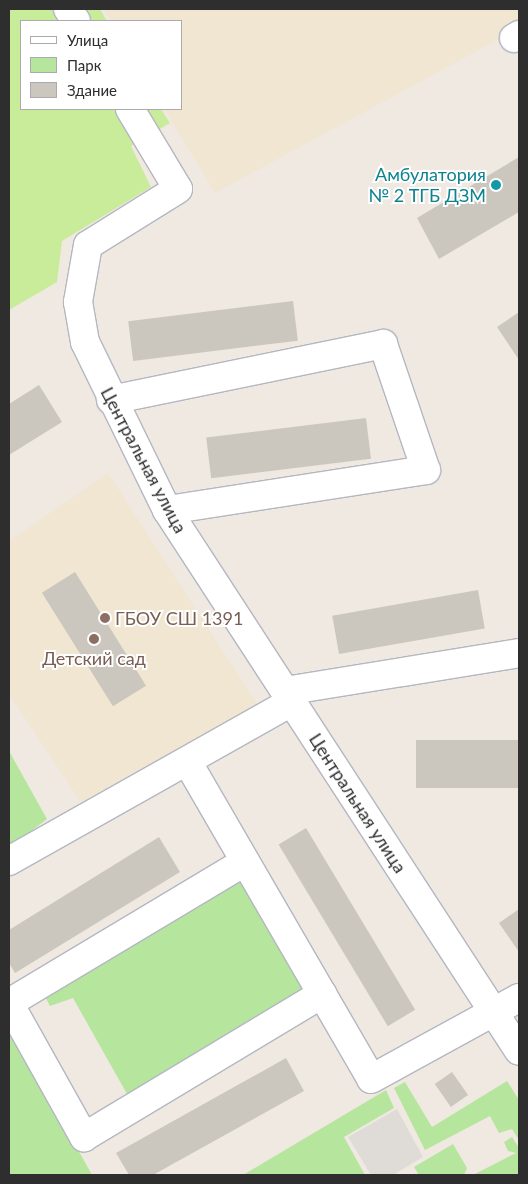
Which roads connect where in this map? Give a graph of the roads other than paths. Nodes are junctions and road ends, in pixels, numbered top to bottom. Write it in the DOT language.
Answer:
graph roads {
  1 [pos="68,9"];
  2 [pos="75,20"];
  3 [pos="131,110"];
  4 [pos="111,400"];
  5 [pos="167,510"];
  6 [pos="519,653"];
  7 [pos="283,700"];
  8 [pos="187,761"];
  9 [pos="9,861"];
  10 [pos="245,862"];
  11 [pos="322,994"];
  12 [pos="519,998"];
  13 [pos="9,1003"];
  14 [pos="496,1014"];
  15 [pos="519,1051"];
  1 -- 2 [label="street"];
  3 -- 4 [label="street, Центральная улица"];
  4 -- 5 [label="street, Центральная улица"];
  4 -- 5 [label="street"];
  5 -- 7 [label="street, Центральная улица"];
  6 -- 7 [label="street"];
  7 -- 8 [label="street"];
  7 -- 14 [label="street, Центральная улица"];
  8 -- 9 [label="street"];
  8 -- 10 [label="street"];
  10 -- 11 [label="street"];
  10 -- 13 [label="street"];
  11 -- 13 [label="street"];
  11 -- 14 [label="street"];
  12 -- 14 [label="street"];
  14 -- 15 [label="street, Центральная улица"];
}
